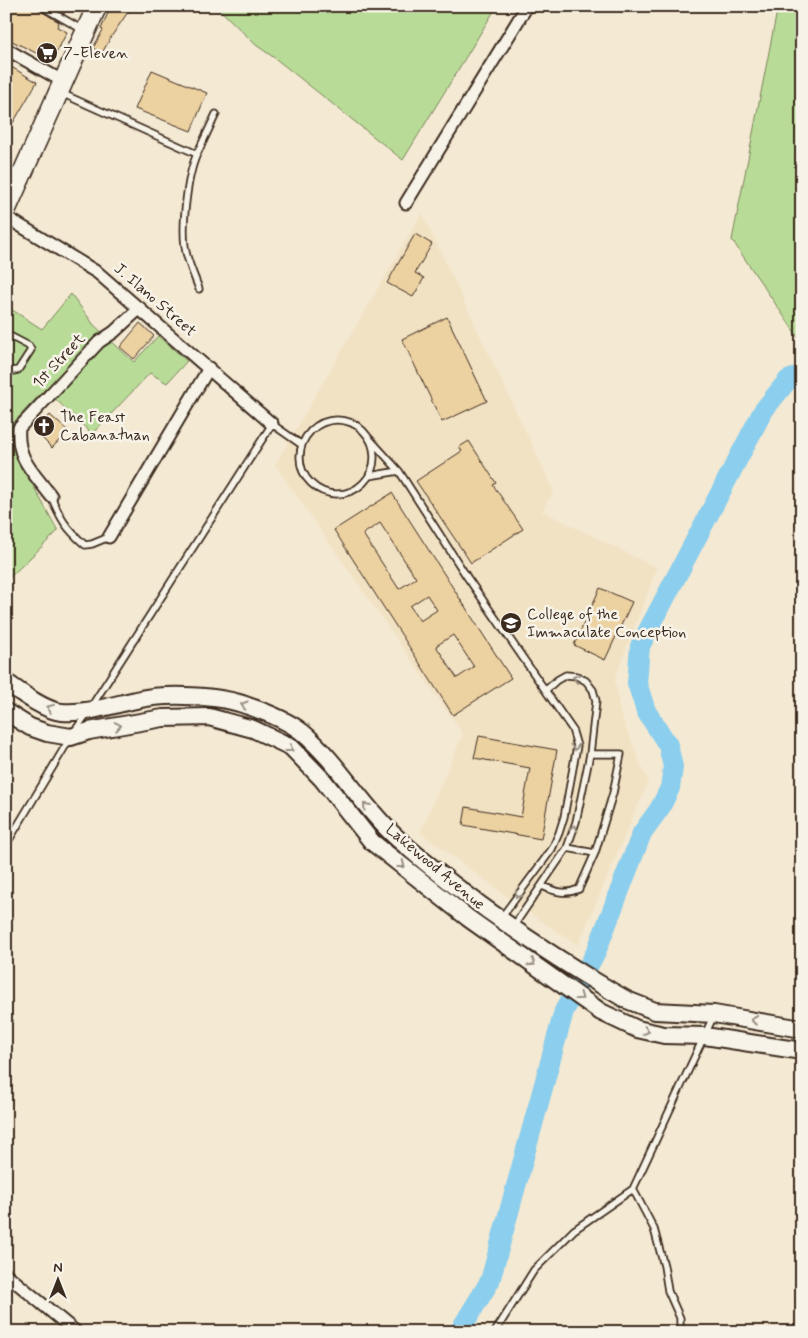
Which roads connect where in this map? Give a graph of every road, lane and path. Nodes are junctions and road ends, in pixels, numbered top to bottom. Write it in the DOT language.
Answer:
graph roads {
  1 [pos="41,6"];
  2 [pos="97,6"];
  3 [pos="527,6"];
  4 [pos="85,31"];
  5 [pos="6,49"];
  6 [pos="62,88"];
  7 [pos="216,114"];
  8 [pos="197,154"];
  9 [pos="13,175"];
  10 [pos="406,204"];
  11 [pos="6,210"];
  12 [pos="6,217"];
  13 [pos="199,289"];
  14 [pos="140,308"];
  15 [pos="6,334"];
  16 [pos="6,368"];
  17 [pos="209,368"];
  18 [pos="272,424"];
  19 [pos="369,438"];
  20 [pos="302,445"];
  21 [pos="399,472"];
  22 [pos="369,476"];
  23 [pos="51,496"];
  24 [pos="109,537"];
  25 [pos="6,682"];
  26 [pos="546,690"];
  27 [pos="89,710"];
  28 [pos="6,712"];
  29 [pos="71,737"];
  30 [pos="590,754"];
  31 [pos="6,845"];
  32 [pos="567,848"];
  33 [pos="595,853"];
  34 [pos="542,886"];
  35 [pos="506,924"];
  36 [pos="714,1014"];
  37 [pos="802,1029"];
  38 [pos="705,1036"];
  39 [pos="802,1051"];
  40 [pos="633,1189"];
  41 [pos="6,1274"];
  42 [pos="76,1332"];
  43 [pos="495,1332"];
  44 [pos="680,1332"];
  1 -- 4 [label="lane"];
  2 -- 4 [label="main road"];
  3 -- 10 [label="street"];
  4 -- 6 [label="main road"];
  5 -- 6 [label="street"];
  6 -- 8 [label="lane"];
  6 -- 9 [label="main road"];
  7 -- 8 [label="lane"];
  8 -- 13 [label="lane"];
  9 -- 11 [label="main road"];
  12 -- 14 [label="street, J. Ilano Street"];
  14 -- 17 [label="street, J. Ilano Street"];
  14 -- 23 [label="street, 1st Street"];
  15 -- 16 [label="lane"];
  17 -- 18 [label="street, J. Ilano Street"];
  17 -- 24 [label="street"];
  18 -- 20 [label="lane"];
  18 -- 27 [label="lane"];
  19 -- 20 [label="lane"];
  19 -- 21 [label="lane"];
  19 -- 22 [label="lane"];
  20 -- 22 [label="lane"];
  21 -- 22 [label="lane"];
  21 -- 26 [label="lane"];
  23 -- 24 [label="lane"];
  27 -- 25 [label="main road, Lakewood Avenue, one-way"];
  30 -- 26 [label="lane, one-way"];
  26 -- 35 [label="lane, one-way"];
  27 -- 29 [label="lane"];
  35 -- 27 [label="main road, Lakewood Avenue, one-way"];
  28 -- 29 [label="main road, Lakewood Avenue"];
  29 -- 31 [label="lane"];
  29 -- 38 [label="main road, Lakewood Avenue, one-way"];
  32 -- 30 [label="lane, one-way"];
  30 -- 33 [label="lane"];
  32 -- 33 [label="lane"];
  32 -- 34 [label="lane"];
  33 -- 34 [label="lane"];
  34 -- 35 [label="lane"];
  35 -- 36 [label="main road, Lakewood Avenue"];
  37 -- 36 [label="main road, Lakewood Avenue, one-way"];
  36 -- 38 [label="lane"];
  38 -- 39 [label="main road, Lakewood Avenue"];
  38 -- 40 [label="lane"];
  40 -- 43 [label="lane"];
  40 -- 44 [label="lane"];
  41 -- 42 [label="street"];
}
